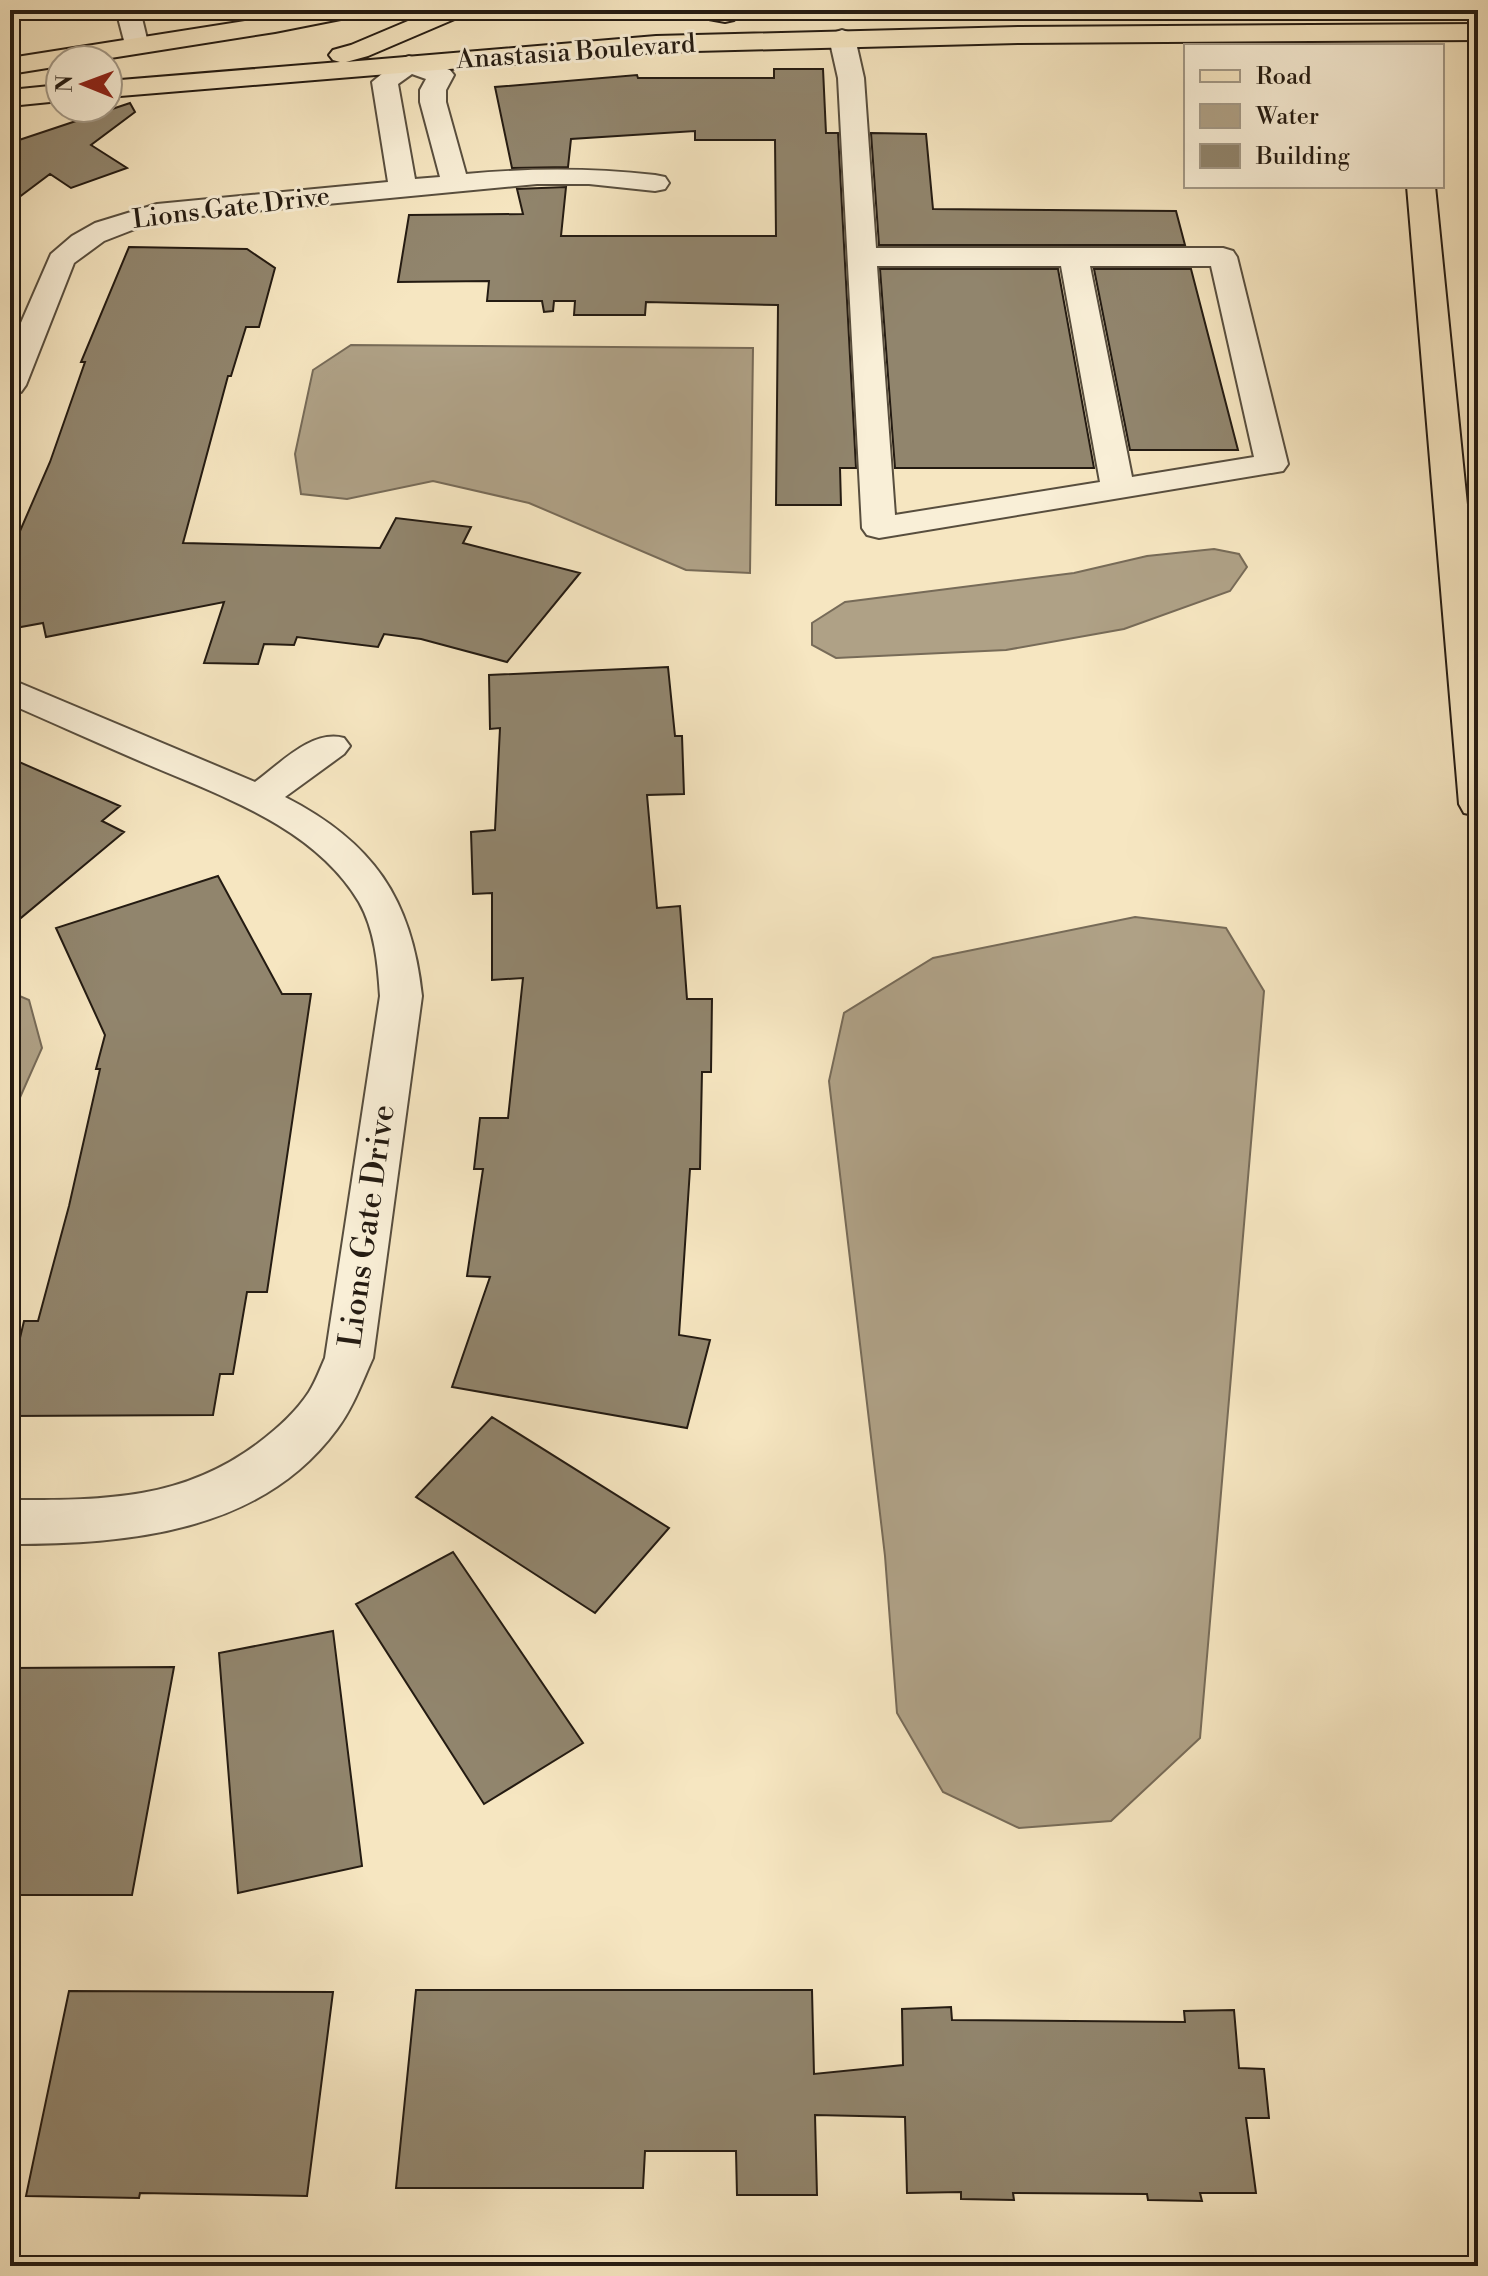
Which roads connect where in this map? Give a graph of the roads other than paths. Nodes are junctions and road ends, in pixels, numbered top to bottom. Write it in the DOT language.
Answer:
graph roads {
  1 [pos="128,10"];
  2 [pos="455,10"];
  3 [pos="696,10"];
  4 [pos="335,11"];
  5 [pos="786,16"];
  6 [pos="667,18"];
  7 [pos="472,29"];
  8 [pos="1405,29"];
  9 [pos="1478,32"];
  10 [pos="395,36"];
  11 [pos="842,38"];
  12 [pos="136,47"];
  13 [pos="124,60"];
  14 [pos="409,64"];
  15 [pos="44,68"];
  16 [pos="10,69"];
  17 [pos="182,83"];
  18 [pos="124,88"];
  19 [pos="44,95"];
  20 [pos="10,98"];
  21 [pos="439,124"];
  22 [pos="393,129"];
  23 [pos="455,183"];
  24 [pos="655,183"];
  25 [pos="403,188"];
  26 [pos="1421,188"];
  27 [pos="862,257"];
  28 [pos="1074,257"];
  29 [pos="10,385"];
  30 [pos="1118,489"];
  31 [pos="10,690"];
  32 [pos="331,746"];
  33 [pos="258,798"];
  34 [pos="1478,804"];
  35 [pos="10,1522"];
  1 -- 12 [label="street"];
  2 -- 10 [label="main road"];
  3 -- 6 [label="main road, Anastasia Boulevard"];
  4 -- 12 [label="main road"];
  5 -- 14 [label="main road"];
  7 -- 10 [label="main road, Anastasia Boulevard"];
  8 -- 9 [label="main road, Anastasia Boulevard"];
  8 -- 11 [label="main road, Anastasia Boulevard"];
  10 -- 13 [label="main road, Anastasia Boulevard"];
  10 -- 17 [label="main road"];
  11 -- 14 [label="main road, Anastasia Boulevard"];
  11 -- 27 [label="street"];
  12 -- 16 [label="main road"];
  14 -- 17 [label="main road, Anastasia Boulevard"];
  14 -- 21 [label="street"];
  14 -- 22 [label="street"];
  15 -- 16 [label="main road"];
  17 -- 18 [label="main road, Anastasia Boulevard"];
  19 -- 20 [label="main road"];
  21 -- 22 [label="street"];
  21 -- 23 [label="street"];
  22 -- 25 [label="street"];
  23 -- 24 [label="street, Lions Gate Drive"];
  23 -- 25 [label="street, Lions Gate Drive"];
  25 -- 29 [label="street, Lions Gate Drive"];
  26 -- 34 [label="main road"];
  27 -- 28 [label="street"];
  27 -- 30 [label="street"];
  28 -- 30 [label="street"];
  28 -- 30 [label="street"];
  31 -- 33 [label="street, Lions Gate Drive"];
  32 -- 33 [label="street"];
  33 -- 35 [label="street, Lions Gate Drive"];
}
